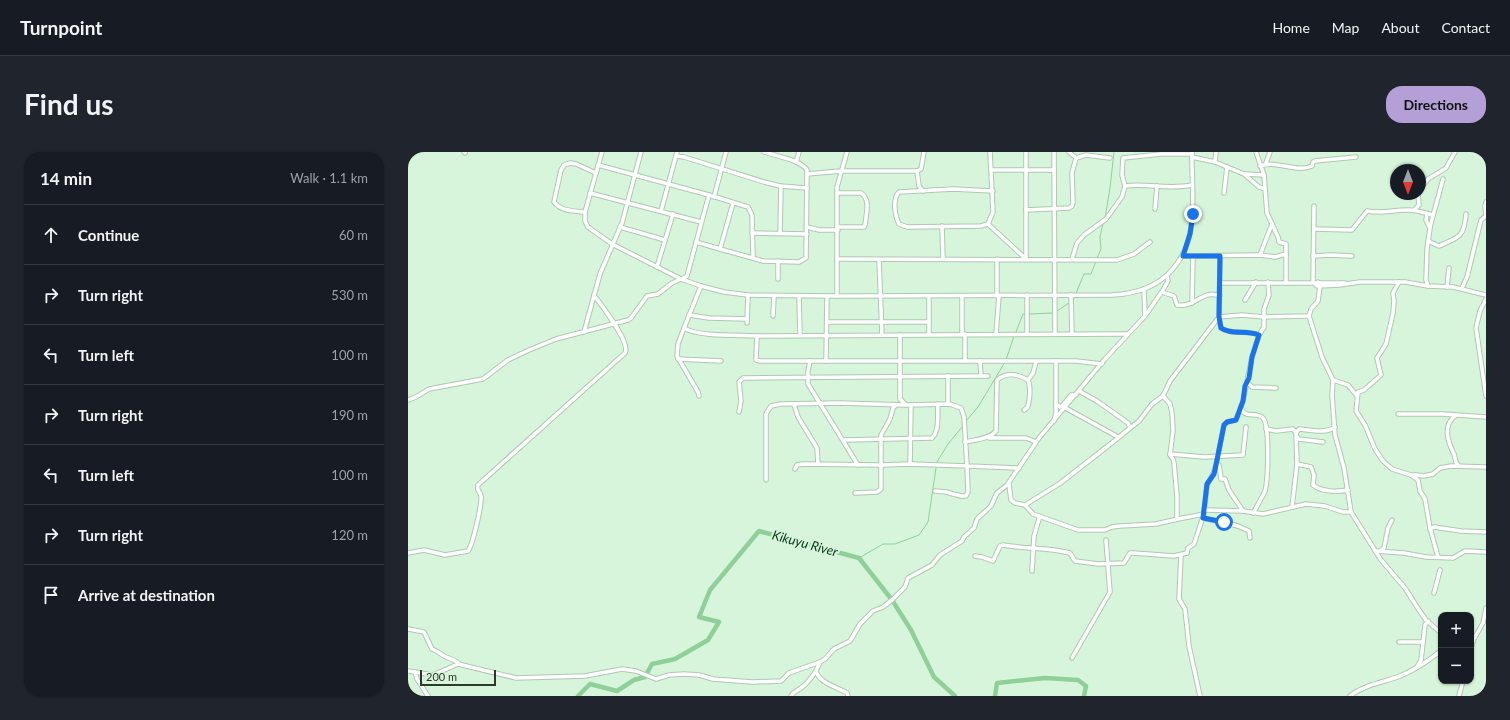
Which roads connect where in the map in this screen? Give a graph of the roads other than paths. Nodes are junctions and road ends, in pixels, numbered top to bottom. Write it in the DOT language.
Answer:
graph roads {
  1 [pos="602,152"];
  2 [pos="641,152"];
  3 [pos="726,152"];
  4 [pos="764,152"];
  5 [pos="799,152"];
  6 [pos="846,152"];
  7 [pos="990,152"];
  8 [pos="1026,152"];
  9 [pos="1054,152"];
  10 [pos="1069,152"];
  11 [pos="1216,152"];
  12 [pos="1256,152"];
  13 [pos="1270,152"];
  14 [pos="1455,152"];
  15 [pos="923,153"];
  16 [pos="676,154"];
  17 [pos="1192,154"];
  18 [pos="1356,157"];
  19 [pos="1076,158"];
  20 [pos="1110,158"];
  21 [pos="796,162"];
  22 [pos="1215,162"];
  23 [pos="1266,163"];
  24 [pos="598,165"];
  25 [pos="1260,166"];
  26 [pos="1227,167"];
  27 [pos="721,169"];
  28 [pos="992,170"];
  29 [pos="1026,170"];
  30 [pos="1054,170"];
  31 [pos="841,171"];
  32 [pos="917,172"];
  33 [pos="596,173"];
  34 [pos="807,174"];
  35 [pos="1244,174"];
  36 [pos="1264,175"];
  37 [pos="635,176"];
  38 [pos="1442,179"];
  39 [pos="1426,182"];
  40 [pos="668,184"];
  41 [pos="1192,185"];
  42 [pos="781,186"];
  43 [pos="1125,186"];
  44 [pos="1157,186"];
  45 [pos="807,188"];
  46 [pos="1265,189"];
  47 [pos="923,191"];
  48 [pos="993,191"];
  49 [pos="590,193"];
  50 [pos="837,193"];
  51 [pos="1224,193"];
  52 [pos="709,195"];
  53 [pos="714,197"];
  54 [pos="1419,200"];
  55 [pos="627,202"];
  56 [pos="733,202"];
  57 [pos="1486,202"];
  58 [pos="1314,206"];
  59 [pos="1155,209"];
  60 [pos="1026,210"];
  61 [pos="1054,210"];
  62 [pos="1414,210"];
  63 [pos="660,211"];
  64 [pos="585,212"];
  65 [pos="673,214"];
  66 [pos="1427,214"];
  67 [pos="1466,214"];
  68 [pos="1433,215"];
  69 [pos="1486,216"];
  70 [pos="701,222"];
  71 [pos="988,224"];
  72 [pos="1272,224"];
  73 [pos="942,226"];
  74 [pos="1430,226"];
  75 [pos="620,227"];
  76 [pos="838,229"];
  77 [pos="1314,229"];
  78 [pos="807,230"];
  79 [pos="752,233"];
  80 [pos="780,233"];
  81 [pos="666,240"];
  82 [pos="1428,241"];
  83 [pos="696,242"];
  84 [pos="1150,242"];
  85 [pos="612,244"];
  86 [pos="720,249"];
  87 [pos="1286,254"];
  88 [pos="1260,255"];
  89 [pos="1183,256"];
  90 [pos="1193,256"];
  91 [pos="1220,256"];
  92 [pos="1313,256"];
  93 [pos="1352,256"];
  94 [pos="753,257"];
  95 [pos="837,259"];
  96 [pos="943,259"];
  97 [pos="997,259"];
  98 [pos="1026,259"];
  99 [pos="1055,259"];
  100 [pos="1072,259"];
  101 [pos="879,260"];
  102 [pos="778,261"];
  103 [pos="657,267"];
  104 [pos="1449,268"];
  105 [pos="1167,276"];
  106 [pos="682,279"];
  107 [pos="778,279"];
  108 [pos="1256,282"];
  109 [pos="1268,282"];
  110 [pos="1286,282"];
  111 [pos="1313,282"];
  112 [pos="1318,282"];
  113 [pos="1399,282"];
  114 [pos="1220,283"];
  115 [pos="1350,283"];
  116 [pos="701,286"];
  117 [pos="1320,286"];
  118 [pos="1428,286"];
  119 [pos="1447,287"];
  120 [pos="1462,288"];
  121 [pos="1144,290"];
  122 [pos="1162,292"];
  123 [pos="594,295"];
  124 [pos="1027,295"];
  125 [pos="1071,295"];
  126 [pos="1192,295"];
  127 [pos="1220,295"];
  128 [pos="1486,295"];
  129 [pos="748,296"];
  130 [pos="774,296"];
  131 [pos="799,296"];
  132 [pos="827,296"];
  133 [pos="837,296"];
  134 [pos="880,296"];
  135 [pos="929,296"];
  136 [pos="962,296"];
  137 [pos="998,296"];
  138 [pos="1054,296"];
  139 [pos="1201,299"];
  140 [pos="1486,299"];
  141 [pos="1245,300"];
  142 [pos="1192,303"];
  143 [pos="689,315"];
  144 [pos="773,316"];
  145 [pos="1145,316"];
  146 [pos="1309,316"];
  147 [pos="1219,317"];
  148 [pos="1264,317"];
  149 [pos="827,322"];
  150 [pos="881,322"];
  151 [pos="929,322"];
  152 [pos="615,323"];
  153 [pos="684,328"];
  154 [pos="584,332"];
  155 [pos="900,334"];
  156 [pos="929,334"];
  157 [pos="963,334"];
  158 [pos="996,334"];
  159 [pos="1027,334"];
  160 [pos="1055,334"];
  161 [pos="1072,334"];
  162 [pos="1127,334"];
  163 [pos="800,335"];
  164 [pos="882,335"];
  165 [pos="1259,335"];
  166 [pos="757,336"];
  167 [pos="826,336"];
  168 [pos="678,359"];
  169 [pos="721,361"];
  170 [pos="810,361"];
  171 [pos="826,361"];
  172 [pos="965,361"];
  173 [pos="1056,361"];
  174 [pos="900,362"];
  175 [pos="980,362"];
  176 [pos="1036,362"];
  177 [pos="1102,364"];
  178 [pos="808,376"];
  179 [pos="899,376"];
  180 [pos="948,376"];
  181 [pos="981,376"];
  182 [pos="988,376"];
  183 [pos="1028,380"];
  184 [pos="1333,380"];
  185 [pos="1247,382"];
  186 [pos="1276,388"];
  187 [pos="1079,391"];
  188 [pos="699,396"];
  189 [pos="1163,396"];
  190 [pos="1357,396"];
  191 [pos="1486,396"];
  192 [pos="408,400"];
  193 [pos="1056,402"];
  194 [pos="794,404"];
  195 [pos="819,404"];
  196 [pos="938,404"];
  197 [pos="948,404"];
  198 [pos="896,405"];
  199 [pos="906,405"];
  200 [pos="911,405"];
  201 [pos="1241,406"];
  202 [pos="1064,407"];
  203 [pos="1024,410"];
  204 [pos="739,412"];
  205 [pos="1398,414"];
  206 [pos="1455,416"];
  207 [pos="1486,417"];
  208 [pos="1054,421"];
  209 [pos="1246,427"];
  210 [pos="1335,427"];
  211 [pos="1130,428"];
  212 [pos="1266,429"];
  213 [pos="1298,431"];
  214 [pos="984,437"];
  215 [pos="1118,437"];
  216 [pos="881,438"];
  217 [pos="910,438"];
  218 [pos="1297,438"];
  219 [pos="844,440"];
  220 [pos="965,442"];
  221 [pos="1036,442"];
  222 [pos="1323,442"];
  223 [pos="1170,454"];
  224 [pos="1218,456"];
  225 [pos="818,464"];
  226 [pos="910,464"];
  227 [pos="1297,464"];
  228 [pos="858,465"];
  229 [pos="881,465"];
  230 [pos="1216,465"];
  231 [pos="967,466"];
  232 [pos="1459,466"];
  233 [pos="1486,467"];
  234 [pos="1019,468"];
  235 [pos="795,469"];
  236 [pos="1411,475"];
  237 [pos="766,480"];
  238 [pos="1009,483"];
  239 [pos="1348,490"];
  240 [pos="935,491"];
  241 [pos="856,493"];
  242 [pos="1025,504"];
  243 [pos="1292,507"];
  244 [pos="1243,511"];
  245 [pos="1351,512"];
  246 [pos="1253,513"];
  247 [pos="1204,514"];
  248 [pos="1038,516"];
  249 [pos="1177,519"];
  250 [pos="1392,520"];
  251 [pos="1430,529"];
  252 [pos="1486,532"];
  253 [pos="1250,538"];
  254 [pos="1106,540"];
  255 [pos="1033,547"];
  256 [pos="1378,551"];
  257 [pos="1486,552"];
  258 [pos="408,553"];
  259 [pos="1181,555"];
  260 [pos="975,556"];
  261 [pos="1438,557"];
  262 [pos="1109,564"];
  263 [pos="1440,570"];
  264 [pos="1032,571"];
  265 [pos="1434,593"];
  266 [pos="1486,608"];
  267 [pos="1428,621"];
  268 [pos="1486,626"];
  269 [pos="1481,628"];
  270 [pos="408,629"];
  271 [pos="1438,630"];
  272 [pos="1474,639"];
  273 [pos="1399,642"];
  274 [pos="1423,642"];
  275 [pos="1438,654"];
  276 [pos="1072,658"];
  277 [pos="820,662"];
  278 [pos="459,664"];
  279 [pos="1416,669"];
  280 [pos="408,671"];
  281 [pos="816,671"];
  282 [pos="415,672"];
  283 [pos="1462,684"];
  284 [pos="1460,694"];
  285 [pos="428,696"];
  286 [pos="791,696"];
  287 [pos="848,696"];
  288 [pos="1200,696"];
  289 [pos="1350,696"];
  1 -- 24 [label="street"];
  2 -- 37 [label="street"];
  3 -- 27 [label="street"];
  4 -- 21 [label="street"];
  5 -- 21 [label="street"];
  6 -- 31 [label="street"];
  7 -- 28 [label="street"];
  8 -- 29 [label="street"];
  9 -- 30 [label="street"];
  10 -- 19 [label="street"];
  11 -- 22 [label="street"];
  12 -- 25 [label="street"];
  13 -- 23 [label="street"];
  14 -- 39 [label="street"];
  15 -- 32 [label="street"];
  16 -- 27 [label="street"];
  16 -- 40 [label="street"];
  17 -- 22 [label="street"];
  17 -- 41 [label="street"];
  17 -- 43 [label="street"];
  18 -- 23 [label="street"];
  19 -- 20 [label="street"];
  19 -- 61 [label="street"];
  21 -- 34 [label="street"];
  22 -- 26 [label="street"];
  23 -- 25 [label="street"];
  24 -- 33 [label="street"];
  24 -- 37 [label="street"];
  25 -- 36 [label="street"];
  26 -- 35 [label="street"];
  26 -- 51 [label="street"];
  27 -- 42 [label="street"];
  27 -- 53 [label="street"];
  28 -- 29 [label="street"];
  28 -- 48 [label="street"];
  29 -- 30 [label="street"];
  29 -- 60 [label="street"];
  30 -- 61 [label="street"];
  31 -- 32 [label="street"];
  31 -- 34 [label="street"];
  31 -- 50 [label="street"];
  32 -- 47 [label="street"];
  33 -- 49 [label="street"];
  33 -- 64 [label="street"];
  34 -- 45 [label="street"];
  35 -- 36 [label="street"];
  35 -- 46 [label="street"];
  36 -- 46 [label="street"];
  37 -- 40 [label="street"];
  37 -- 55 [label="street"];
  38 -- 68 [label="street"];
  40 -- 52 [label="street"];
  40 -- 63 [label="street"];
  41 -- 44 [label="street"];
  41 -- 89 [label="street"];
  42 -- 45 [label="street"];
  42 -- 80 [label="street"];
  43 -- 44 [label="street"];
  43 -- 100 [label="street"];
  44 -- 59 [label="street"];
  45 -- 78 [label="street"];
  46 -- 72 [label="street"];
  47 -- 48 [label="street"];
  47 -- 73 [label="street"];
  48 -- 71 [label="street"];
  49 -- 55 [label="street"];
  49 -- 64 [label="street"];
  50 -- 76 [label="street"];
  50 -- 76 [label="street"];
  52 -- 53 [label="street"];
  52 -- 70 [label="street"];
  53 -- 56 [label="street"];
  54 -- 62 [label="street"];
  55 -- 63 [label="street"];
  55 -- 75 [label="street"];
  56 -- 79 [label="street"];
  56 -- 86 [label="street"];
  57 -- 69 [label="street"];
  58 -- 77 [label="street"];
  60 -- 61 [label="street"];
  60 -- 98 [label="street"];
  61 -- 99 [label="street"];
  62 -- 66 [label="street"];
  62 -- 77 [label="street"];
  63 -- 65 [label="street"];
  64 -- 85 [label="street"];
  65 -- 70 [label="street"];
  65 -- 81 [label="street"];
  66 -- 68 [label="street"];
  66 -- 74 [label="street"];
  67 -- 82 [label="street"];
  68 -- 74 [label="street"];
  69 -- 120 [label="street"];
  70 -- 83 [label="street"];
  71 -- 73 [label="street"];
  71 -- 98 [label="street"];
  72 -- 87 [label="street"];
  72 -- 88 [label="street"];
  73 -- 96 [label="street"];
  74 -- 82 [label="street"];
  75 -- 81 [label="street"];
  75 -- 85 [label="street"];
  76 -- 78 [label="street"];
  76 -- 95 [label="street"];
  77 -- 92 [label="street"];
  78 -- 80 [label="street"];
  78 -- 102 [label="street"];
  79 -- 80 [label="street"];
  79 -- 94 [label="street"];
  81 -- 103 [label="street"];
  82 -- 118 [label="street"];
  83 -- 86 [label="street"];
  83 -- 106 [label="street"];
  84 -- 100 [label="street"];
  85 -- 103 [label="street"];
  85 -- 123 [label="street"];
  86 -- 94 [label="street"];
  87 -- 88 [label="street"];
  87 -- 110 [label="street"];
  88 -- 91 [label="street"];
  89 -- 90 [label="street"];
  89 -- 105 [label="street"];
  90 -- 91 [label="street"];
  90 -- 126 [label="street"];
  91 -- 114 [label="street"];
  92 -- 93 [label="street"];
  92 -- 111 [label="street"];
  94 -- 102 [label="street"];
  95 -- 101 [label="street"];
  95 -- 133 [label="street"];
  96 -- 97 [label="street"];
  96 -- 101 [label="street"];
  97 -- 98 [label="street"];
  97 -- 137 [label="street"];
  98 -- 99 [label="street"];
  99 -- 100 [label="street"];
  99 -- 138 [label="street"];
  101 -- 134 [label="street"];
  102 -- 107 [label="street"];
  103 -- 106 [label="street"];
  104 -- 119 [label="street"];
  105 -- 121 [label="street"];
  105 -- 122 [label="street"];
  106 -- 116 [label="street"];
  106 -- 152 [label="street"];
  108 -- 109 [label="street"];
  108 -- 114 [label="street"];
  108 -- 141 [label="street"];
  109 -- 110 [label="street"];
  109 -- 148 [label="street"];
  110 -- 111 [label="street"];
  111 -- 112 [label="street"];
  111 -- 117 [label="street"];
  112 -- 115 [label="street"];
  112 -- 117 [label="street"];
  113 -- 115 [label="street"];
  113 -- 118 [label="street"];
  113 -- 190 [label="street"];
  114 -- 127 [label="street"];
  115 -- 117 [label="street"];
  116 -- 129 [label="street"];
  116 -- 143 [label="street"];
  117 -- 146 [label="street"];
  118 -- 119 [label="street"];
  119 -- 120 [label="street"];
  120 -- 128 [label="street"];
  121 -- 125 [label="street"];
  121 -- 145 [label="street"];
  122 -- 142 [label="street"];
  122 -- 145 [label="street"];
  123 -- 152 [label="street"];
  123 -- 154 [label="street"];
  124 -- 137 [label="street"];
  124 -- 138 [label="street"];
  124 -- 159 [label="street"];
  125 -- 138 [label="street"];
  125 -- 161 [label="street"];
  126 -- 139 [label="street"];
  126 -- 142 [label="street"];
  127 -- 139 [label="street"];
  127 -- 147 [label="street"];
  129 -- 130 [label="street"];
  129 -- 143 [label="street"];
  130 -- 131 [label="street"];
  130 -- 144 [label="street"];
  131 -- 132 [label="street"];
  131 -- 163 [label="street"];
  132 -- 133 [label="street"];
  132 -- 149 [label="street"];
  133 -- 134 [label="street"];
  134 -- 135 [label="street"];
  134 -- 150 [label="street"];
  135 -- 136 [label="street"];
  135 -- 151 [label="street"];
  136 -- 137 [label="street"];
  136 -- 157 [label="street"];
  137 -- 158 [label="street"];
  138 -- 160 [label="street"];
  139 -- 142 [label="street"];
  140 -- 191 [label="street"];
  143 -- 153 [label="street"];
  145 -- 162 [label="street"];
  146 -- 148 [label="street"];
  146 -- 184 [label="street"];
  147 -- 148 [label="street"];
  147 -- 165 [label="street"];
  147 -- 189 [label="street"];
  148 -- 165 [label="street"];
  149 -- 150 [label="street"];
  149 -- 167 [label="street"];
  150 -- 151 [label="street"];
  150 -- 164 [label="street"];
  151 -- 156 [label="street"];
  152 -- 154 [label="street"];
  152 -- 258 [label="street"];
  153 -- 166 [label="street"];
  153 -- 168 [label="street"];
  154 -- 192 [label="street"];
  155 -- 156 [label="street"];
  155 -- 164 [label="street"];
  155 -- 174 [label="street"];
  156 -- 157 [label="street"];
  157 -- 158 [label="street"];
  157 -- 172 [label="street"];
  158 -- 159 [label="street"];
  159 -- 160 [label="street"];
  160 -- 161 [label="street"];
  161 -- 162 [label="street"];
  162 -- 177 [label="street"];
  163 -- 166 [label="street"];
  163 -- 167 [label="street"];
  164 -- 167 [label="street"];
  165 -- 185 [label="street"];
  166 -- 170 [label="street"];
  167 -- 171 [label="street"];
  168 -- 169 [label="street"];
  168 -- 188 [label="street"];
  170 -- 171 [label="street"];
  170 -- 178 [label="street"];
  171 -- 174 [label="street"];
  172 -- 174 [label="street"];
  172 -- 175 [label="street"];
  173 -- 176 [label="street"];
  173 -- 177 [label="street"];
  173 -- 193 [label="street"];
  174 -- 179 [label="street"];
  175 -- 176 [label="street"];
  175 -- 181 [label="street"];
  176 -- 183 [label="street"];
  177 -- 187 [label="street"];
  178 -- 179 [label="street"];
  178 -- 195 [label="street"];
  178 -- 204 [label="street"];
  179 -- 180 [label="street"];
  179 -- 199 [label="street"];
  180 -- 181 [label="street"];
  180 -- 197 [label="street"];
  181 -- 182 [label="street"];
  183 -- 203 [label="street"];
  183 -- 214 [label="street"];
  184 -- 190 [label="street"];
  184 -- 210 [label="street"];
  185 -- 186 [label="street"];
  185 -- 201 [label="street"];
  187 -- 202 [label="street"];
  187 -- 211 [label="street"];
  189 -- 211 [label="street"];
  189 -- 223 [label="street"];
  190 -- 236 [label="street"];
  193 -- 202 [label="street"];
  193 -- 208 [label="street"];
  194 -- 195 [label="street"];
  194 -- 225 [label="street"];
  194 -- 237 [label="street"];
  195 -- 198 [label="street"];
  195 -- 219 [label="street"];
  196 -- 197 [label="street"];
  196 -- 200 [label="street"];
  196 -- 217 [label="street"];
  197 -- 220 [label="street"];
  198 -- 199 [label="street"];
  198 -- 216 [label="street"];
  199 -- 200 [label="street"];
  200 -- 217 [label="street"];
  201 -- 212 [label="street"];
  201 -- 224 [label="street"];
  202 -- 208 [label="street"];
  202 -- 215 [label="street"];
  205 -- 206 [label="street"];
  206 -- 207 [label="street"];
  206 -- 232 [label="street"];
  208 -- 221 [label="street"];
  209 -- 224 [label="street"];
  210 -- 213 [label="street"];
  210 -- 239 [label="street"];
  211 -- 215 [label="street"];
  212 -- 213 [label="street"];
  212 -- 246 [label="street"];
  213 -- 218 [label="street"];
  214 -- 220 [label="street"];
  214 -- 221 [label="street"];
  215 -- 242 [label="street"];
  216 -- 217 [label="street"];
  216 -- 219 [label="street"];
  216 -- 229 [label="street"];
  217 -- 226 [label="street"];
  218 -- 222 [label="street"];
  218 -- 227 [label="street"];
  219 -- 228 [label="street"];
  220 -- 231 [label="street"];
  221 -- 234 [label="street"];
  223 -- 224 [label="street"];
  223 -- 249 [label="street"];
  224 -- 230 [label="street"];
  225 -- 228 [label="street"];
  225 -- 235 [label="street"];
  226 -- 229 [label="street"];
  226 -- 231 [label="street"];
  227 -- 239 [label="street"];
  227 -- 243 [label="street"];
  228 -- 229 [label="street"];
  229 -- 241 [label="street"];
  230 -- 244 [label="street"];
  230 -- 247 [label="street"];
  231 -- 234 [label="street"];
  231 -- 240 [label="street"];
  232 -- 233 [label="street"];
  232 -- 236 [label="street"];
  234 -- 238 [label="street"];
  236 -- 251 [label="street"];
  238 -- 242 [label="street"];
  238 -- 277 [label="street"];
  239 -- 245 [label="street"];
  242 -- 248 [label="street"];
  243 -- 245 [label="street"];
  243 -- 246 [label="street"];
  244 -- 246 [label="street"];
  244 -- 247 [label="street"];
  245 -- 256 [label="street"];
  247 -- 249 [label="street"];
  247 -- 253 [label="street"];
  247 -- 259 [label="street"];
  248 -- 249 [label="street"];
  248 -- 255 [label="street"];
  250 -- 256 [label="street"];
  251 -- 252 [label="street"];
  251 -- 261 [label="street"];
  254 -- 262 [label="street"];
  255 -- 260 [label="street"];
  255 -- 262 [label="street"];
  255 -- 264 [label="street"];
  256 -- 261 [label="street"];
  256 -- 267 [label="street"];
  257 -- 261 [label="street"];
  259 -- 262 [label="street"];
  259 -- 288 [label="street"];
  262 -- 276 [label="street"];
  263 -- 265 [label="street"];
  266 -- 269 [label="street"];
  267 -- 271 [label="street"];
  267 -- 274 [label="street"];
  268 -- 269 [label="street"];
  269 -- 272 [label="street"];
  270 -- 278 [label="street"];
  273 -- 274 [label="street"];
  274 -- 279 [label="street"];
  275 -- 279 [label="street"];
  277 -- 278 [label="street"];
  277 -- 281 [label="street"];
  278 -- 282 [label="street"];
  279 -- 289 [label="street"];
  280 -- 282 [label="street"];
  281 -- 286 [label="street"];
  281 -- 287 [label="street"];
  282 -- 285 [label="street"];
  283 -- 284 [label="street"];
}
